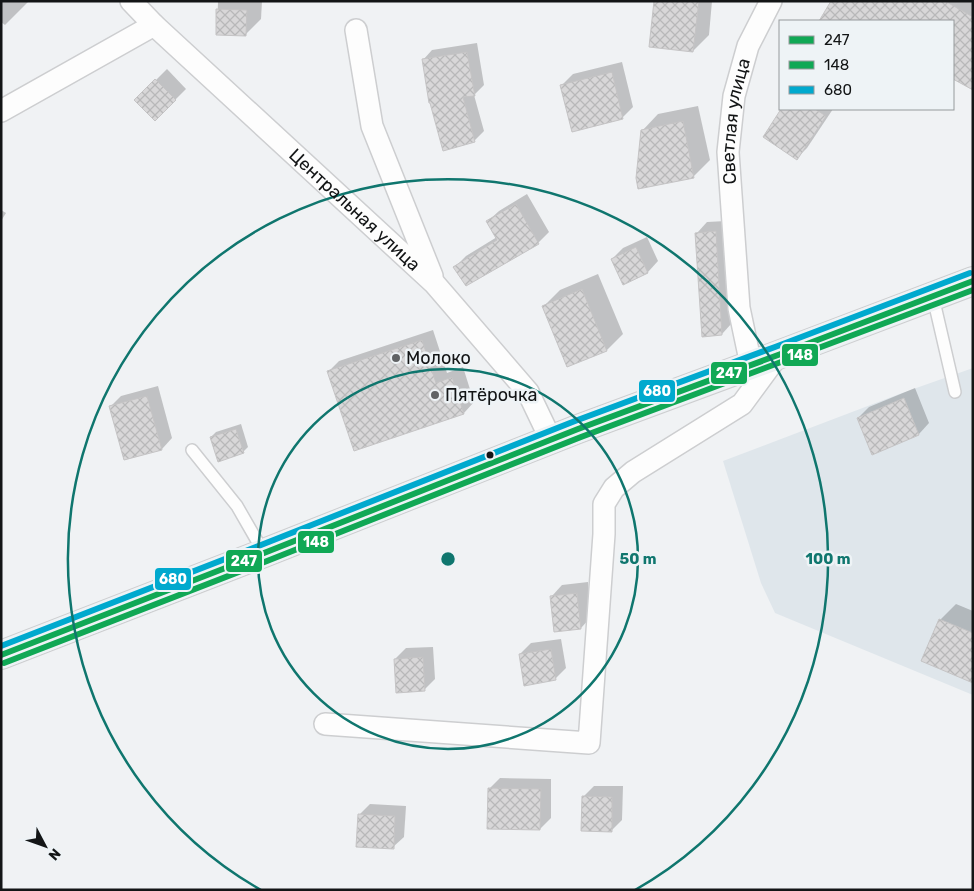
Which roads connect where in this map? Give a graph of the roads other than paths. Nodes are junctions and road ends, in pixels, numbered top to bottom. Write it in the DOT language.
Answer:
graph roads {
  1 [pos="131,1"];
  2 [pos="771,1"];
  3 [pos="154,25"];
  4 [pos="356,30"];
  5 [pos="1,111"];
  6 [pos="973,281"];
  7 [pos="434,283"];
  8 [pos="933,297"];
  9 [pos="778,355"];
  10 [pos="751,365"];
  11 [pos="955,392"];
  12 [pos="551,440"];
  13 [pos="192,450"];
  14 [pos="264,553"];
  15 [pos="1,655"];
  16 [pos="325,724"];
  1 -- 3 [label="street, Центральная улица"];
  2 -- 10 [label="street, Светлая улица"];
  3 -- 5 [label="street"];
  3 -- 7 [label="street, Центральная улица"];
  4 -- 7 [label="street"];
  6 -- 8 [label="main road"];
  7 -- 12 [label="street, Центральная улица"];
  8 -- 9 [label="main road"];
  8 -- 11 [label="lane"];
  9 -- 10 [label="main road"];
  9 -- 16 [label="street"];
  10 -- 12 [label="main road"];
  12 -- 14 [label="main road"];
  13 -- 14 [label="lane"];
  14 -- 15 [label="main road"];
}
